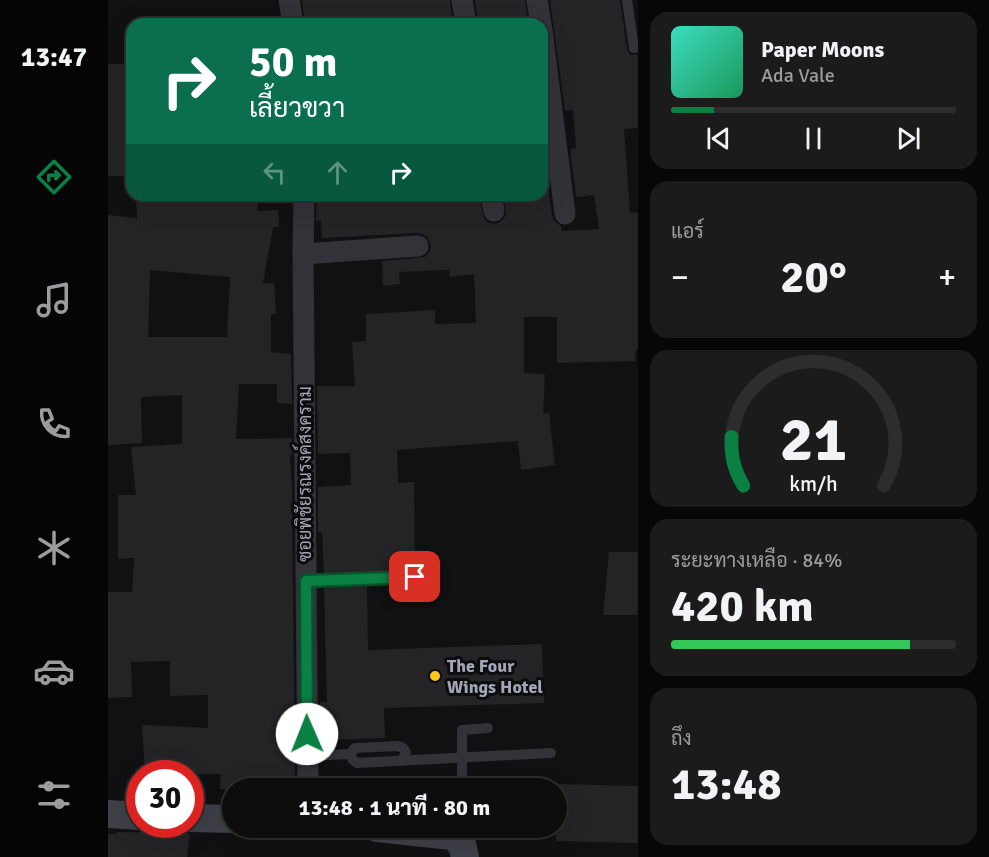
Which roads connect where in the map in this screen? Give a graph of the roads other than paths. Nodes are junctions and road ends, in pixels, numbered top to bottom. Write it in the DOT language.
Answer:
graph roads {
  1 [pos="289,0"];
  2 [pos="462,0"];
  3 [pos="537,0"];
  4 [pos="627,0"];
  5 [pos="292,18"];
  6 [pos="465,18"];
  7 [pos="540,18"];
  8 [pos="638,47"];
  9 [pos="548,129"];
  10 [pos="549,145"];
  11 [pos="304,201"];
  12 [pos="565,214"];
  13 [pos="418,246"];
  14 [pos="303,254"];
  15 [pos="415,577"];
  16 [pos="306,581"];
  17 [pos="488,728"];
  18 [pos="551,753"];
  19 [pos="350,754"];
  20 [pos="307,756"];
  21 [pos="462,758"];
  22 [pos="400,760"];
  23 [pos="308,778"];
  24 [pos="462,778"];
  25 [pos="108,814"];
  26 [pos="126,815"];
  27 [pos="204,818"];
  28 [pos="222,819"];
  1 -- 5 [label="street"];
  2 -- 6 [label="street"];
  3 -- 7 [label="street"];
  4 -- 8 [label="lane"];
  9 -- 10 [label="street"];
  10 -- 12 [label="street"];
  11 -- 14 [label="street, ซอยพิชัยรณรงค์สงคราม"];
  13 -- 14 [label="street"];
  14 -- 16 [label="street, ซอยพิชัยรณรงค์สงคราม"];
  15 -- 16 [label="lane"];
  16 -- 20 [label="street, ซอยพิชัยรณรงค์สงคราม"];
  17 -- 21 [label="lane"];
  18 -- 21 [label="lane"];
  19 -- 20 [label="lane"];
  19 -- 22 [label="lane"];
  19 -- 22 [label="lane"];
  20 -- 23 [label="street, ซอยพิชัยรณรงค์สงคราม"];
  21 -- 22 [label="lane"];
  21 -- 24 [label="lane"];
  25 -- 26 [label="street"];
  27 -- 28 [label="street"];
}
